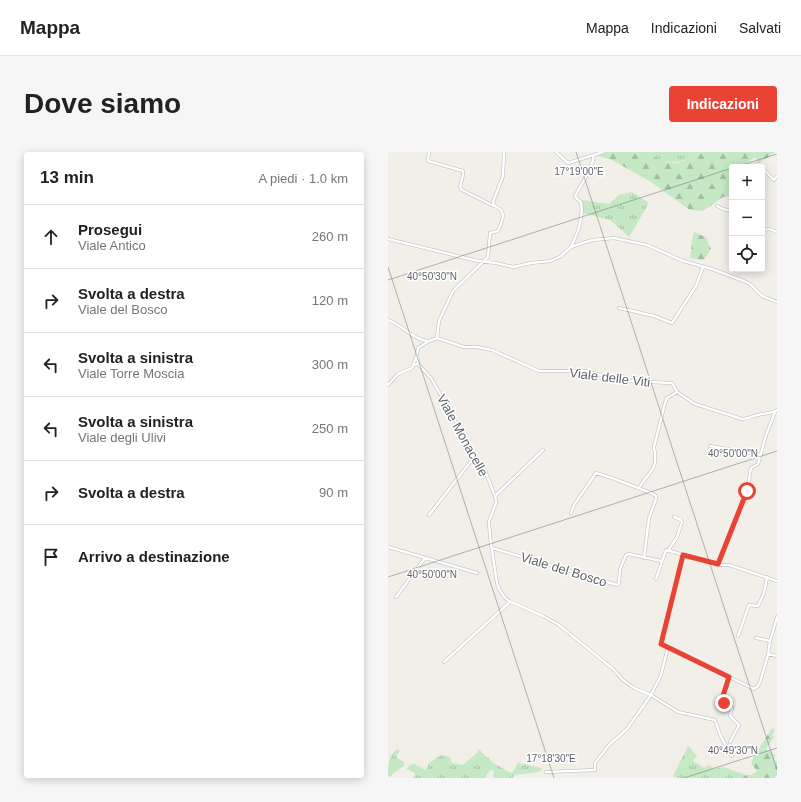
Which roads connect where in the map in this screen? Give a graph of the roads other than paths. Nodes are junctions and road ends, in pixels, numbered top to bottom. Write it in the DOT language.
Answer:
graph roads {
  1 [pos="429,152"];
  2 [pos="504,152"];
  3 [pos="556,152"];
  4 [pos="603,152"];
  5 [pos="594,155"];
  6 [pos="765,170"];
  7 [pos="777,176"];
  8 [pos="495,206"];
  9 [pos="717,206"];
  10 [pos="729,210"];
  11 [pos="765,230"];
  12 [pos="777,232"];
  13 [pos="388,239"];
  14 [pos="575,239"];
  15 [pos="582,243"];
  16 [pos="571,248"];
  17 [pos="483,262"];
  18 [pos="703,267"];
  19 [pos="777,302"];
  20 [pos="619,308"];
  21 [pos="388,320"];
  22 [pos="437,338"];
  23 [pos="419,339"];
  24 [pos="429,341"];
  25 [pos="418,348"];
  26 [pos="417,354"];
  27 [pos="418,364"];
  28 [pos="414,365"];
  29 [pos="388,385"];
  30 [pos="677,392"];
  31 [pos="776,410"];
  32 [pos="710,446"];
  33 [pos="543,450"];
  34 [pos="761,455"];
  35 [pos="475,456"];
  36 [pos="639,488"];
  37 [pos="495,496"];
  38 [pos="571,513"];
  39 [pos="429,515"];
  40 [pos="674,517"];
  41 [pos="388,547"];
  42 [pos="491,548"];
  43 [pos="668,551"];
  44 [pos="683,555"];
  45 [pos="425,558"];
  46 [pos="644,558"];
  47 [pos="661,561"];
  48 [pos="718,564"];
  49 [pos="477,573"];
  50 [pos="767,578"];
  51 [pos="656,579"];
  52 [pos="777,581"];
  53 [pos="396,598"];
  54 [pos="510,602"];
  55 [pos="777,618"];
  56 [pos="738,636"];
  57 [pos="756,638"];
  58 [pos="770,641"];
  59 [pos="668,647"];
  60 [pos="768,654"];
  61 [pos="777,656"];
  62 [pos="444,662"];
  63 [pos="729,677"];
  64 [pos="651,695"];
  65 [pos="730,742"];
  66 [pos="732,756"];
  67 [pos="546,772"];
  1 -- 8 [label="street"];
  2 -- 8 [label="street"];
  3 -- 5 [label="street"];
  4 -- 5 [label="street"];
  5 -- 14 [label="street"];
  6 -- 7 [label="street"];
  8 -- 17 [label="street"];
  9 -- 10 [label="street"];
  11 -- 12 [label="street"];
  13 -- 17 [label="street"];
  14 -- 15 [label="street"];
  14 -- 16 [label="street"];
  15 -- 16 [label="street"];
  15 -- 18 [label="street"];
  16 -- 17 [label="street"];
  17 -- 22 [label="street"];
  18 -- 19 [label="street"];
  18 -- 20 [label="street"];
  21 -- 23 [label="street"];
  22 -- 24 [label="street"];
  22 -- 30 [label="street, Viale delle Viti"];
  23 -- 24 [label="street"];
  23 -- 25 [label="street"];
  24 -- 25 [label="street"];
  25 -- 26 [label="street"];
  26 -- 27 [label="street"];
  26 -- 28 [label="street"];
  27 -- 28 [label="street"];
  27 -- 35 [label="street, Viale Monacelle"];
  28 -- 29 [label="street"];
  30 -- 31 [label="street, Viale delle Viti"];
  30 -- 36 [label="street"];
  31 -- 34 [label="street"];
  32 -- 34 [label="street"];
  33 -- 37 [label="street"];
  34 -- 48 [label="street"];
  35 -- 37 [label="street, Viale Monacelle"];
  35 -- 39 [label="street"];
  36 -- 38 [label="street"];
  36 -- 46 [label="street"];
  37 -- 42 [label="street"];
  40 -- 43 [label="street"];
  41 -- 45 [label="street"];
  42 -- 46 [label="street, Viale del Bosco"];
  42 -- 54 [label="street"];
  43 -- 44 [label="street"];
  43 -- 47 [label="street"];
  44 -- 48 [label="street"];
  44 -- 59 [label="street"];
  45 -- 49 [label="street"];
  45 -- 53 [label="street"];
  46 -- 47 [label="street, Viale del Bosco"];
  47 -- 51 [label="street"];
  48 -- 50 [label="street"];
  50 -- 52 [label="street"];
  50 -- 56 [label="street"];
  54 -- 62 [label="street"];
  54 -- 64 [label="street"];
  55 -- 58 [label="street"];
  57 -- 58 [label="street"];
  58 -- 60 [label="street"];
  59 -- 63 [label="street"];
  59 -- 64 [label="street"];
  60 -- 61 [label="street"];
  60 -- 63 [label="street"];
  63 -- 65 [label="street"];
  64 -- 66 [label="street"];
  64 -- 67 [label="street"];
}
